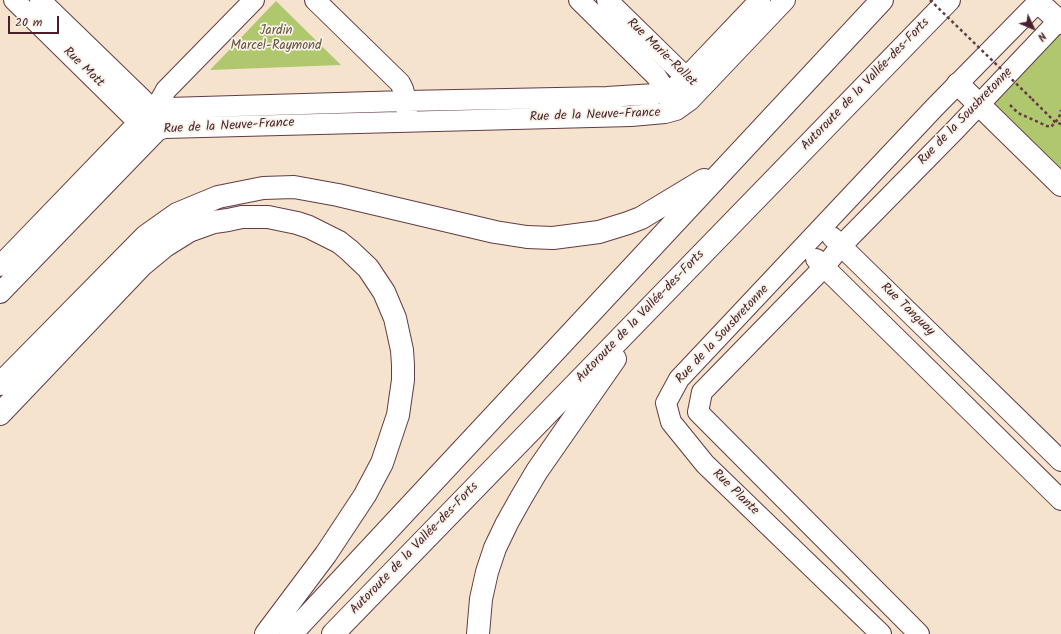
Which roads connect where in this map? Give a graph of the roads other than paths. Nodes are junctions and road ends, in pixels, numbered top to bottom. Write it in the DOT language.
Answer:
graph roads {
  1 [pos="7,0"];
  2 [pos="14,0"];
  3 [pos="40,0"];
  4 [pos="254,0"];
  5 [pos="315,0"];
  6 [pos="579,0"];
  7 [pos="607,0"];
  8 [pos="760,0"];
  9 [pos="785,0"];
  10 [pos="882,0"];
  11 [pos="948,0"];
  12 [pos="1039,1"];
  13 [pos="0,7"];
  14 [pos="1060,20"];
  15 [pos="693,83"];
  16 [pos="958,84"];
  17 [pos="666,91"];
  18 [pos="406,100"];
  19 [pos="979,105"];
  20 [pos="672,111"];
  21 [pos="407,121"];
  22 [pos="152,124"];
  23 [pos="726,168"];
  24 [pos="1061,185"];
  25 [pos="822,227"];
  26 [pos="841,246"];
  27 [pos="804,247"];
  28 [pos="0,266"];
  29 [pos="824,267"];
  30 [pos="0,293"];
  31 [pos="652,306"];
  32 [pos="0,384"];
  33 [pos="992,393"];
  34 [pos="698,412"];
  35 [pos="972,413"];
  36 [pos="0,414"];
  37 [pos="671,422"];
  38 [pos="1061,461"];
  39 [pos="1061,500"];
  40 [pos="823,539"];
  41 [pos="803,559"];
  42 [pos="266,634"];
  43 [pos="291,634"];
  44 [pos="333,634"];
  45 [pos="478,634"];
  46 [pos="881,634"];
  47 [pos="919,634"];
  1 -- 13 [label="street"];
  2 -- 22 [label="street, Rue Mott"];
  3 -- 22 [label="street, Rue Mott"];
  4 -- 22 [label="street, Rue de la Neuve-France"];
  5 -- 18 [label="street"];
  6 -- 17 [label="street, Rue Marie-Rollet"];
  7 -- 15 [label="street, Rue Marie-Rollet"];
  8 -- 15 [label="street, Rue de la Neuve-France"];
  9 -- 15 [label="street, Rue de la Neuve-France"];
  10 -- 23 [label="main road"];
  11 -- 31 [label="main road, Autoroute de la Vallée-des-Forts"];
  12 -- 14 [label="main road"];
  12 -- 16 [label="street, Rue de la Sousbretonne"];
  14 -- 19 [label="street, Rue de la Sousbretonne"];
  15 -- 17 [label="street, Rue de la Neuve-France"];
  15 -- 20 [label="street, Rue de la Neuve-France"];
  16 -- 19 [label="main road"];
  16 -- 25 [label="street, Rue de la Sousbretonne"];
  17 -- 18 [label="street, Rue de la Neuve-France"];
  17 -- 20 [label="street, Rue Marie-Rollet"];
  18 -- 21 [label="street"];
  18 -- 22 [label="street, Rue de la Neuve-France"];
  19 -- 24 [label="main road"];
  19 -- 26 [label="street, Rue de la Sousbretonne"];
  20 -- 21 [label="street, Rue de la Neuve-France"];
  21 -- 22 [label="street, Rue de la Neuve-France"];
  22 -- 28 [label="street, Rue de la Neuve-France"];
  22 -- 30 [label="street, Rue de la Neuve-France"];
  23 -- 32 [label="main road"];
  23 -- 43 [label="main road"];
  25 -- 26 [label="street, Rue Tanguay"];
  25 -- 27 [label="street, Rue de la Sousbretonne"];
  26 -- 29 [label="street, Rue de la Sousbretonne"];
  26 -- 33 [label="street, Rue Tanguay"];
  27 -- 29 [label="street, Rue Tanguay"];
  27 -- 37 [label="street, Rue de la Sousbretonne"];
  29 -- 34 [label="street, Rue de la Sousbretonne"];
  29 -- 35 [label="street, Rue Tanguay"];
  31 -- 44 [label="main road, Autoroute de la Vallée-des-Forts"];
  31 -- 45 [label="main road"];
  33 -- 35 [label="street"];
  33 -- 38 [label="street, Rue Tanguay"];
  34 -- 37 [label="street"];
  34 -- 40 [label="street"];
  35 -- 39 [label="street, Rue Tanguay"];
  36 -- 42 [label="main road"];
  37 -- 41 [label="street, Rue Plante"];
  40 -- 41 [label="street"];
  40 -- 47 [label="street"];
  41 -- 46 [label="street, Rue Plante"];
}
